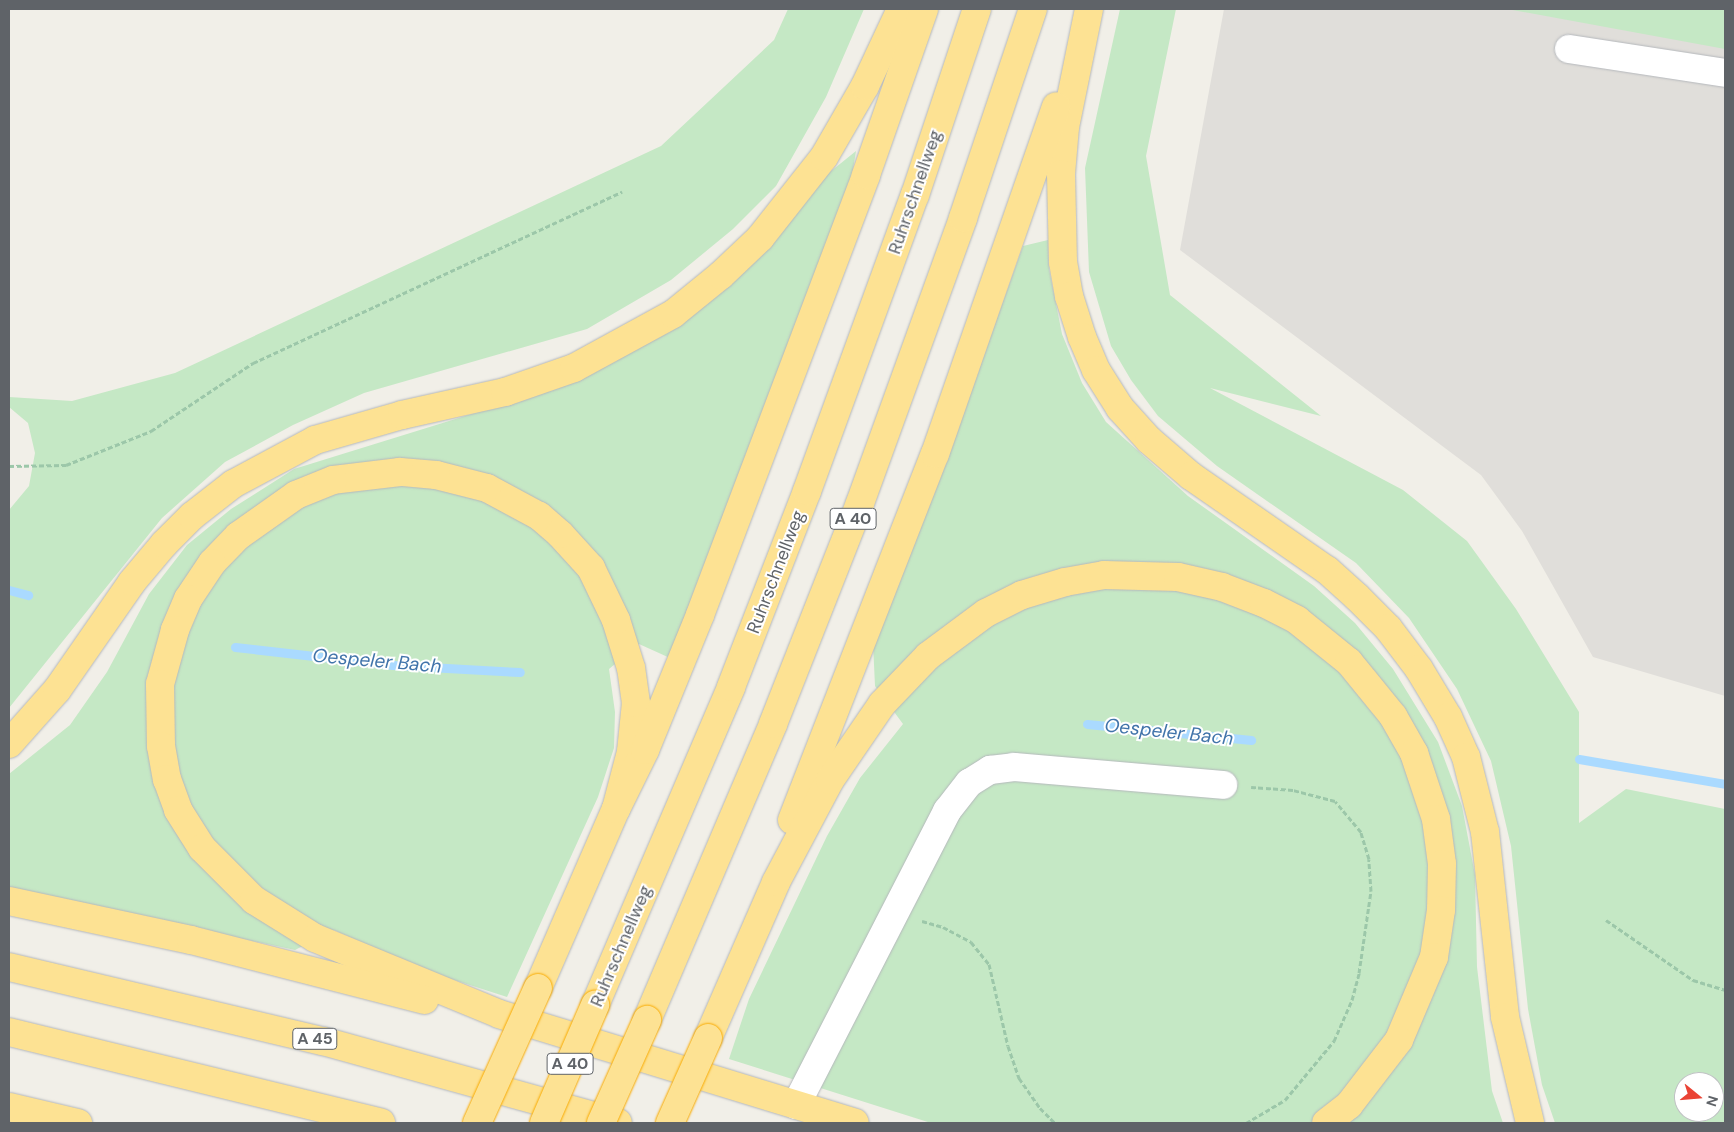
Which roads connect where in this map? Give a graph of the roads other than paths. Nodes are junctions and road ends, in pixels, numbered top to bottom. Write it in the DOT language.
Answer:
graph roads {
  1 [pos="901,9"];
  2 [pos="924,9"];
  3 [pos="977,9"];
  4 [pos="1034,9"];
  5 [pos="1088,9"];
  6 [pos="1569,49"];
  7 [pos="1725,73"];
  8 [pos="9,744"];
  9 [pos="1223,785"];
  10 [pos="616,809"];
  11 [pos="776,882"];
  12 [pos="9,901"];
  13 [pos="9,967"];
  14 [pos="499,1014"];
  15 [pos="9,1032"];
  16 [pos="796,1105"];
  17 [pos="9,1107"];
  18 [pos="78,1123"];
  19 [pos="381,1123"];
  20 [pos="477,1123"];
  21 [pos="544,1123"];
  22 [pos="600,1123"];
  23 [pos="618,1123"];
  24 [pos="670,1123"];
  25 [pos="855,1123"];
  26 [pos="1326,1123"];
  27 [pos="1530,1123"];
  1 -- 8 [label="highway"];
  2 -- 10 [label="highway"];
  3 -- 21 [label="highway, Ruhrschnellweg / A 40, bridge"];
  4 -- 22 [label="highway, A 40, bridge"];
  5 -- 11 [label="highway"];
  5 -- 27 [label="highway"];
  6 -- 7 [label="lane"];
  9 -- 16 [label="lane"];
  10 -- 14 [label="highway"];
  10 -- 20 [label="highway, bridge"];
  11 -- 24 [label="highway, bridge"];
  11 -- 26 [label="highway"];
  12 -- 14 [label="highway"];
  13 -- 23 [label="highway, A 45"];
  14 -- 16 [label="highway"];
  15 -- 19 [label="highway"];
  16 -- 25 [label="highway"];
  17 -- 18 [label="highway"];
}
